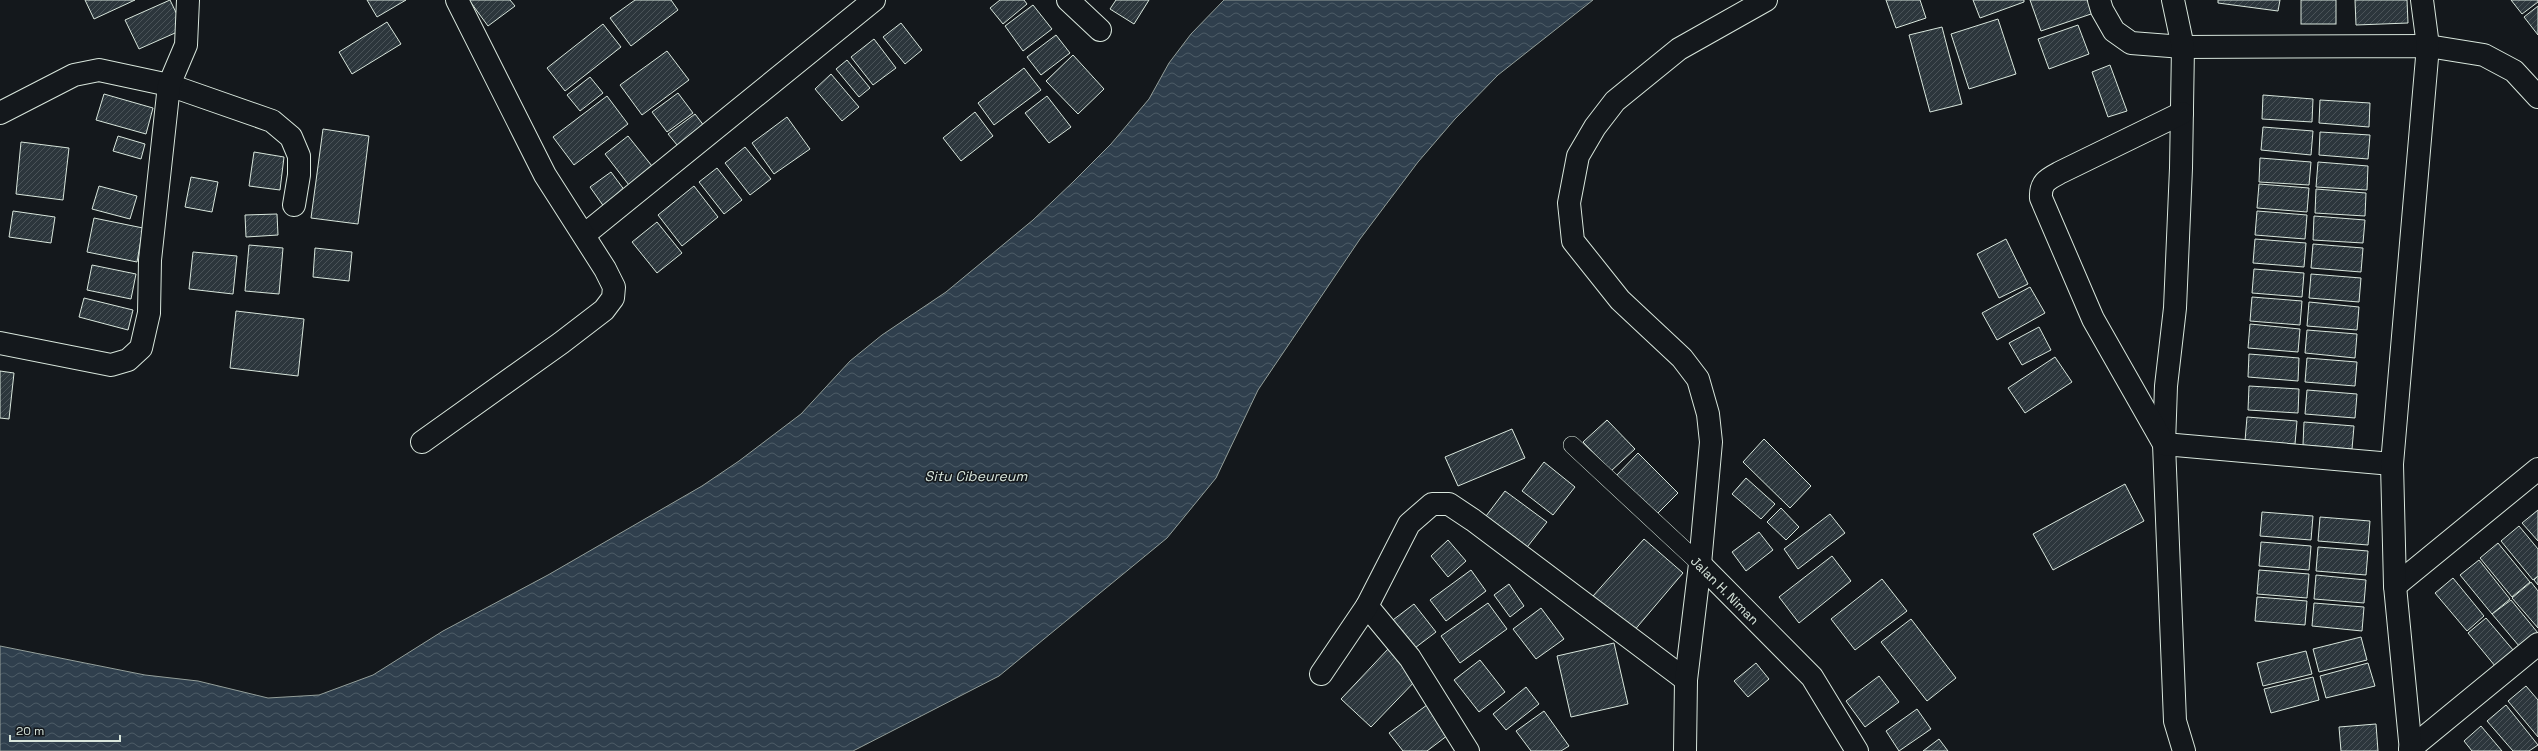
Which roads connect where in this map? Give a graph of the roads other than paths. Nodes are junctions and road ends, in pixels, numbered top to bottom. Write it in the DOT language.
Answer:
graph roads {
  1 [pos="188,0"];
  2 [pos="457,0"];
  3 [pos="874,0"];
  4 [pos="1068,0"];
  5 [pos="1766,0"];
  6 [pos="2099,0"];
  7 [pos="2173,0"];
  8 [pos="2422,0"];
  9 [pos="1100,30"];
  10 [pos="2428,46"];
  11 [pos="2183,47"];
  12 [pos="169,85"];
  13 [pos="2538,97"];
  14 [pos="0,113"];
  15 [pos="2182,113"];
  16 [pos="294,205"];
  17 [pos="584,235"];
  18 [pos="0,343"];
  19 [pos="422,442"];
  20 [pos="2164,444"];
  21 [pos="1572,445"];
  22 [pos="2392,464"];
  23 [pos="2538,469"];
  24 [pos="1700,564"];
  25 [pos="2395,586"];
  26 [pos="1367,606"];
  27 [pos="2538,644"];
  28 [pos="1321,674"];
  29 [pos="1686,680"];
  30 [pos="2411,750"];
  31 [pos="1468,751"];
  32 [pos="1685,751"];
  33 [pos="1857,751"];
  34 [pos="2184,751"];
  1 -- 12 [label="street"];
  2 -- 17 [label="street"];
  3 -- 17 [label="street"];
  4 -- 9 [label="street"];
  5 -- 24 [label="street"];
  6 -- 11 [label="street"];
  7 -- 11 [label="street"];
  8 -- 10 [label="street"];
  10 -- 11 [label="street"];
  10 -- 13 [label="street"];
  10 -- 22 [label="street"];
  11 -- 15 [label="street"];
  12 -- 14 [label="street"];
  12 -- 16 [label="street"];
  12 -- 18 [label="street"];
  15 -- 20 [label="street"];
  15 -- 20 [label="street"];
  17 -- 19 [label="street"];
  20 -- 22 [label="street"];
  20 -- 34 [label="street"];
  21 -- 24 [label="lane, Jalan H. Niman"];
  22 -- 25 [label="street"];
  23 -- 25 [label="street"];
  24 -- 29 [label="street"];
  24 -- 33 [label="street, Jalan H. Niman"];
  25 -- 30 [label="street"];
  26 -- 28 [label="street"];
  26 -- 29 [label="street"];
  26 -- 31 [label="street"];
  27 -- 30 [label="street"];
  29 -- 32 [label="street"];
}
